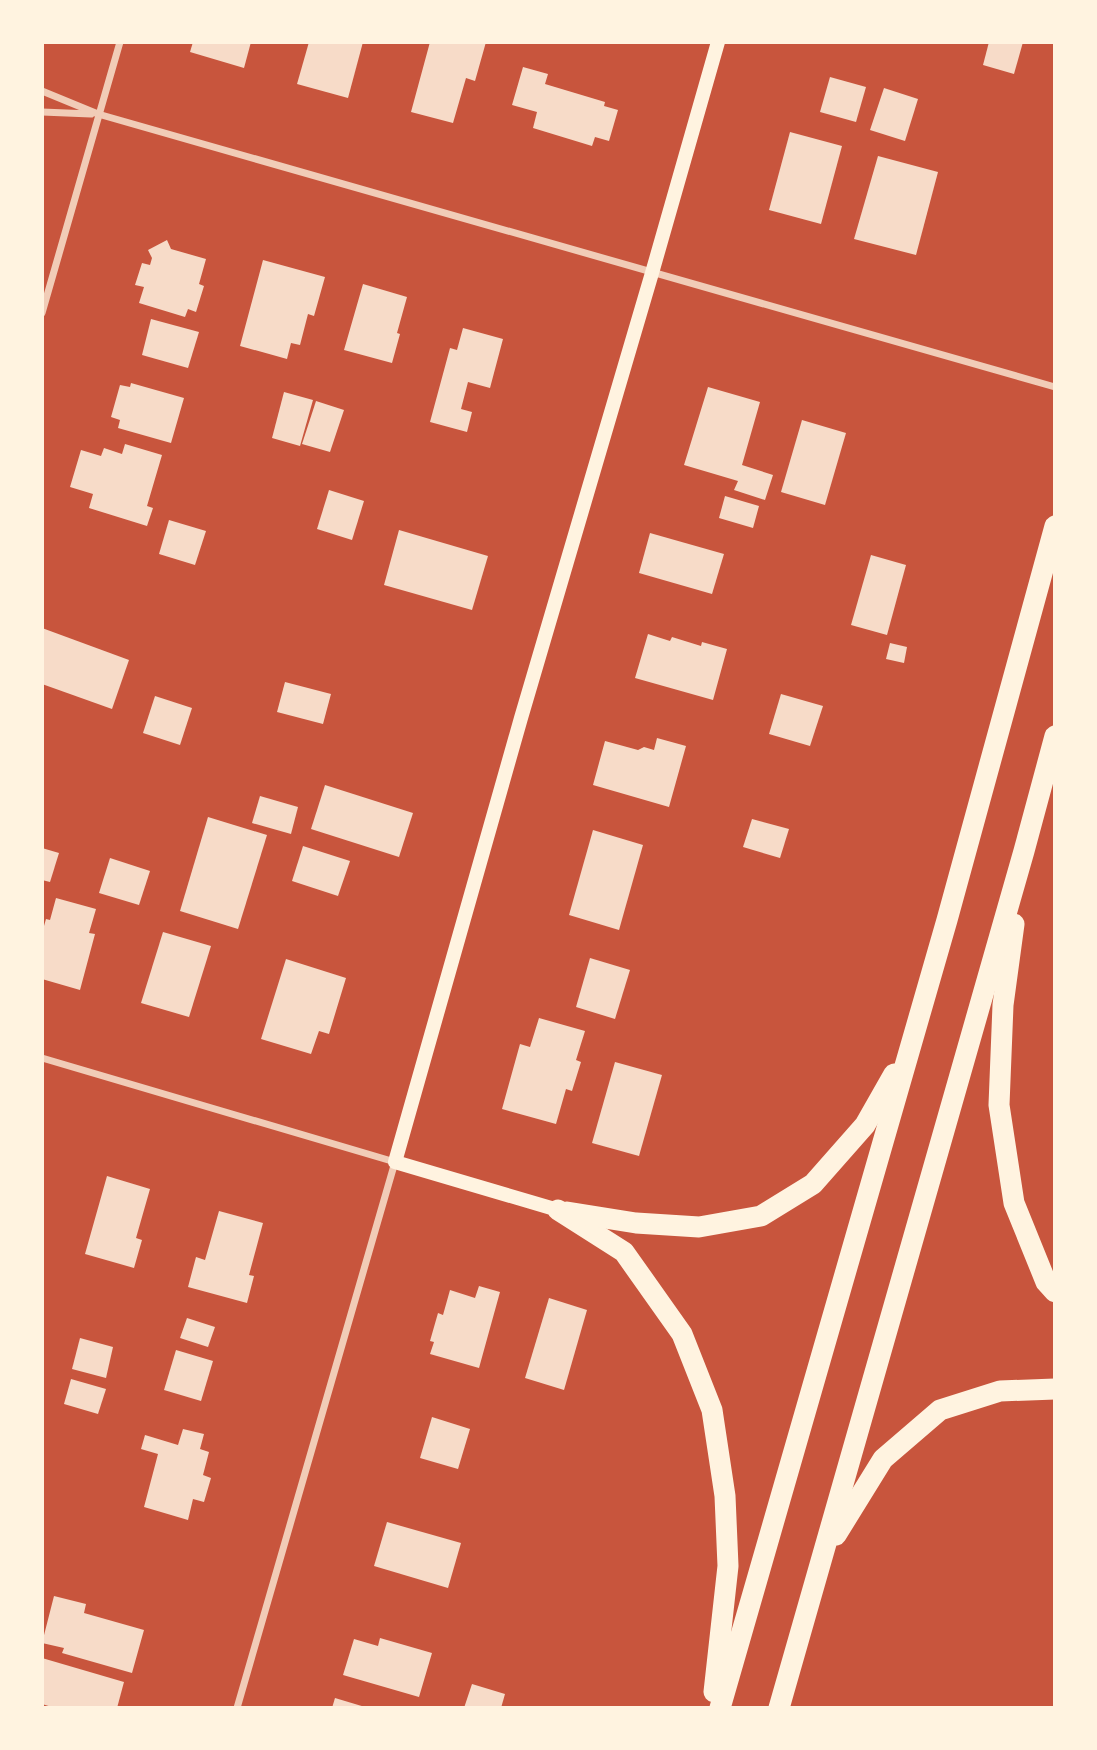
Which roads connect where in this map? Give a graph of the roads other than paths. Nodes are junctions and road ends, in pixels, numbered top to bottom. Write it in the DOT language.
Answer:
graph roads {
  1 [pos="120,42"];
  2 [pos="718,42"];
  3 [pos="42,91"];
  4 [pos="42,112"];
  5 [pos="98,114"];
  6 [pos="652,273"];
  7 [pos="42,313"];
  8 [pos="1055,387"];
  9 [pos="1054,529"];
  10 [pos="1055,736"];
  11 [pos="1024,851"];
  12 [pos="912,1041"];
  13 [pos="42,1058"];
  14 [pos="395,1161"];
  15 [pos="558,1210"];
  16 [pos="1055,1292"];
  17 [pos="1055,1389"];
  18 [pos="822,1558"];
  19 [pos="237,1708"];
  20 [pos="712,1708"];
  21 [pos="720,1708"];
  22 [pos="779,1708"];
  1 -- 5 [label="street"];
  2 -- 6 [label="main road"];
  3 -- 5 [label="street"];
  4 -- 5 [label="street"];
  5 -- 6 [label="street"];
  5 -- 7 [label="street"];
  6 -- 8 [label="street"];
  6 -- 14 [label="main road"];
  9 -- 12 [label="highway"];
  10 -- 11 [label="highway"];
  11 -- 16 [label="highway"];
  11 -- 18 [label="highway"];
  12 -- 15 [label="highway"];
  12 -- 21 [label="highway"];
  13 -- 14 [label="street"];
  14 -- 15 [label="main road"];
  14 -- 19 [label="street"];
  15 -- 20 [label="highway"];
  17 -- 18 [label="highway"];
  18 -- 22 [label="highway"];
}
